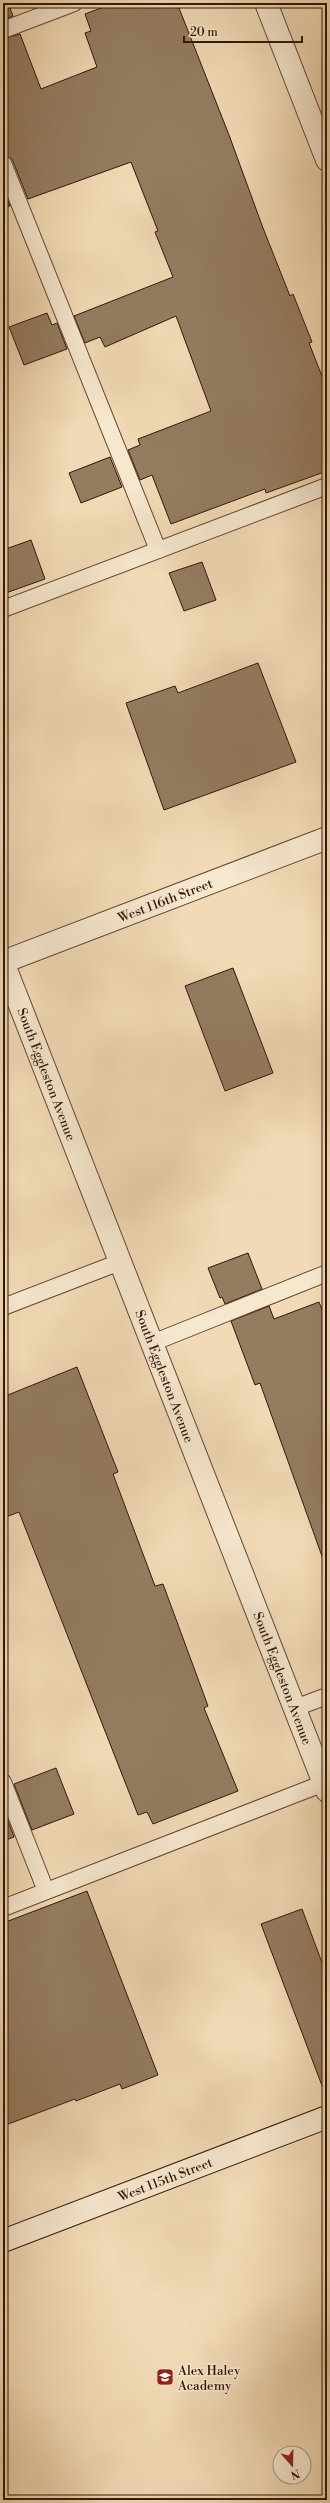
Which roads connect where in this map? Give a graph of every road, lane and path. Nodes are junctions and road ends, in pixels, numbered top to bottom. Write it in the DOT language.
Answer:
graph roads {
  1 [pos="74,3"];
  2 [pos="266,3"];
  3 [pos="3,30"];
  4 [pos="327,160"];
  5 [pos="3,163"];
  6 [pos="327,486"];
  7 [pos="158,550"];
  8 [pos="3,609"];
  9 [pos="327,838"];
  10 [pos="3,962"];
  11 [pos="120,1262"];
  12 [pos="327,1273"];
  13 [pos="3,1307"];
  14 [pos="152,1342"];
  15 [pos="327,1696"];
  16 [pos="294,1708"];
  17 [pos="3,1782"];
  18 [pos="326,1787"];
  19 [pos="46,1891"];
  20 [pos="3,1908"];
  21 [pos="327,2116"];
  22 [pos="3,2241"];
  1 -- 3 [label="lane"];
  2 -- 4 [label="street"];
  5 -- 7 [label="lane"];
  6 -- 7 [label="lane"];
  7 -- 8 [label="lane"];
  9 -- 10 [label="street, West 116th Street"];
  10 -- 11 [label="street, South Eggleston Avenue"];
  11 -- 13 [label="lane"];
  11 -- 14 [label="street, South Eggleston Avenue"];
  12 -- 14 [label="lane"];
  14 -- 16 [label="street, South Eggleston Avenue"];
  15 -- 16 [label="lane"];
  16 -- 18 [label="street, South Eggleston Avenue"];
  17 -- 19 [label="lane"];
  18 -- 19 [label="lane"];
  19 -- 20 [label="lane"];
  21 -- 22 [label="street, West 115th Street"];
}
